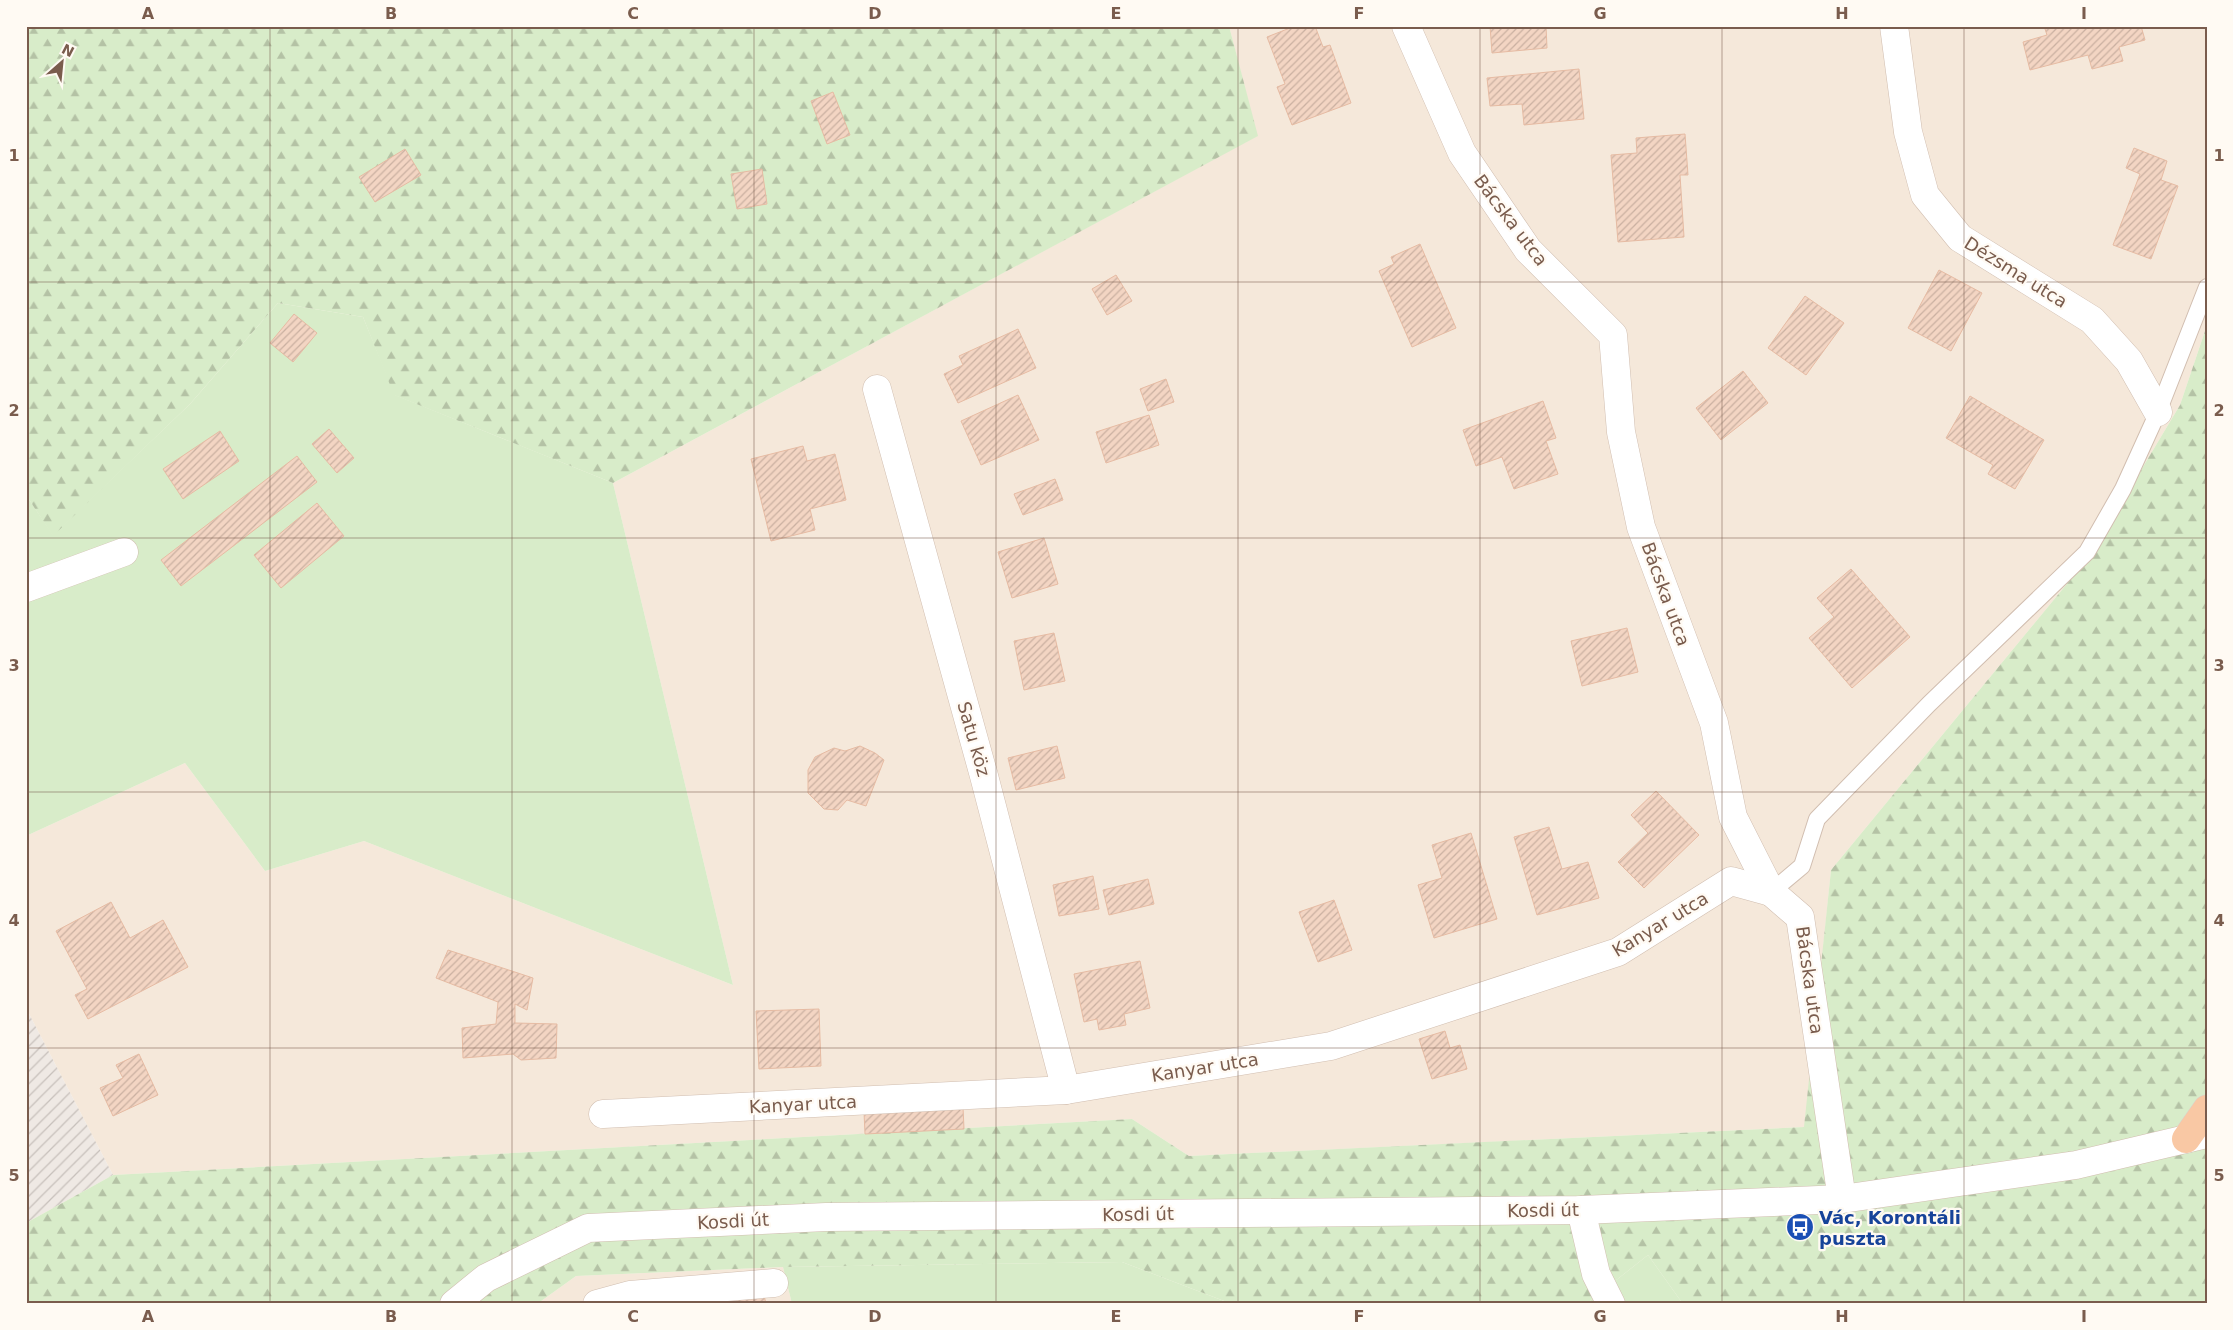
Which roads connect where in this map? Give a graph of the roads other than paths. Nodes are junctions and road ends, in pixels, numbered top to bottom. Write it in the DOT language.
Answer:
graph roads {
  1 [pos="1406,26"];
  2 [pos="1894,26"];
  3 [pos="2207,287"];
  4 [pos="877,389"];
  5 [pos="2158,412"];
  6 [pos="124,552"];
  7 [pos="26,588"];
  8 [pos="1771,892"];
  9 [pos="1066,1090"];
  10 [pos="2207,1109"];
  11 [pos="603,1114"];
  12 [pos="2196,1137"];
  13 [pos="1842,1199"];
  14 [pos="1581,1210"];
  15 [pos="774,1283"];
  16 [pos="454,1304"];
  17 [pos="597,1304"];
  18 [pos="1611,1304"];
  1 -- 8 [label="street, Bácska utca"];
  2 -- 5 [label="street, Dézsma utca"];
  3 -- 5 [label="lane"];
  4 -- 9 [label="street, Satu köz"];
  5 -- 8 [label="lane"];
  6 -- 7 [label="street"];
  8 -- 9 [label="street, Kanyar utca"];
  8 -- 13 [label="street, Bácska utca"];
  9 -- 11 [label="street, Kanyar utca"];
  10 -- 12 [label="highway"];
  12 -- 13 [label="street, Kosdi út"];
  13 -- 14 [label="street, Kosdi út"];
  14 -- 16 [label="street, Kosdi út"];
  14 -- 18 [label="street"];
  15 -- 17 [label="street"];
}
